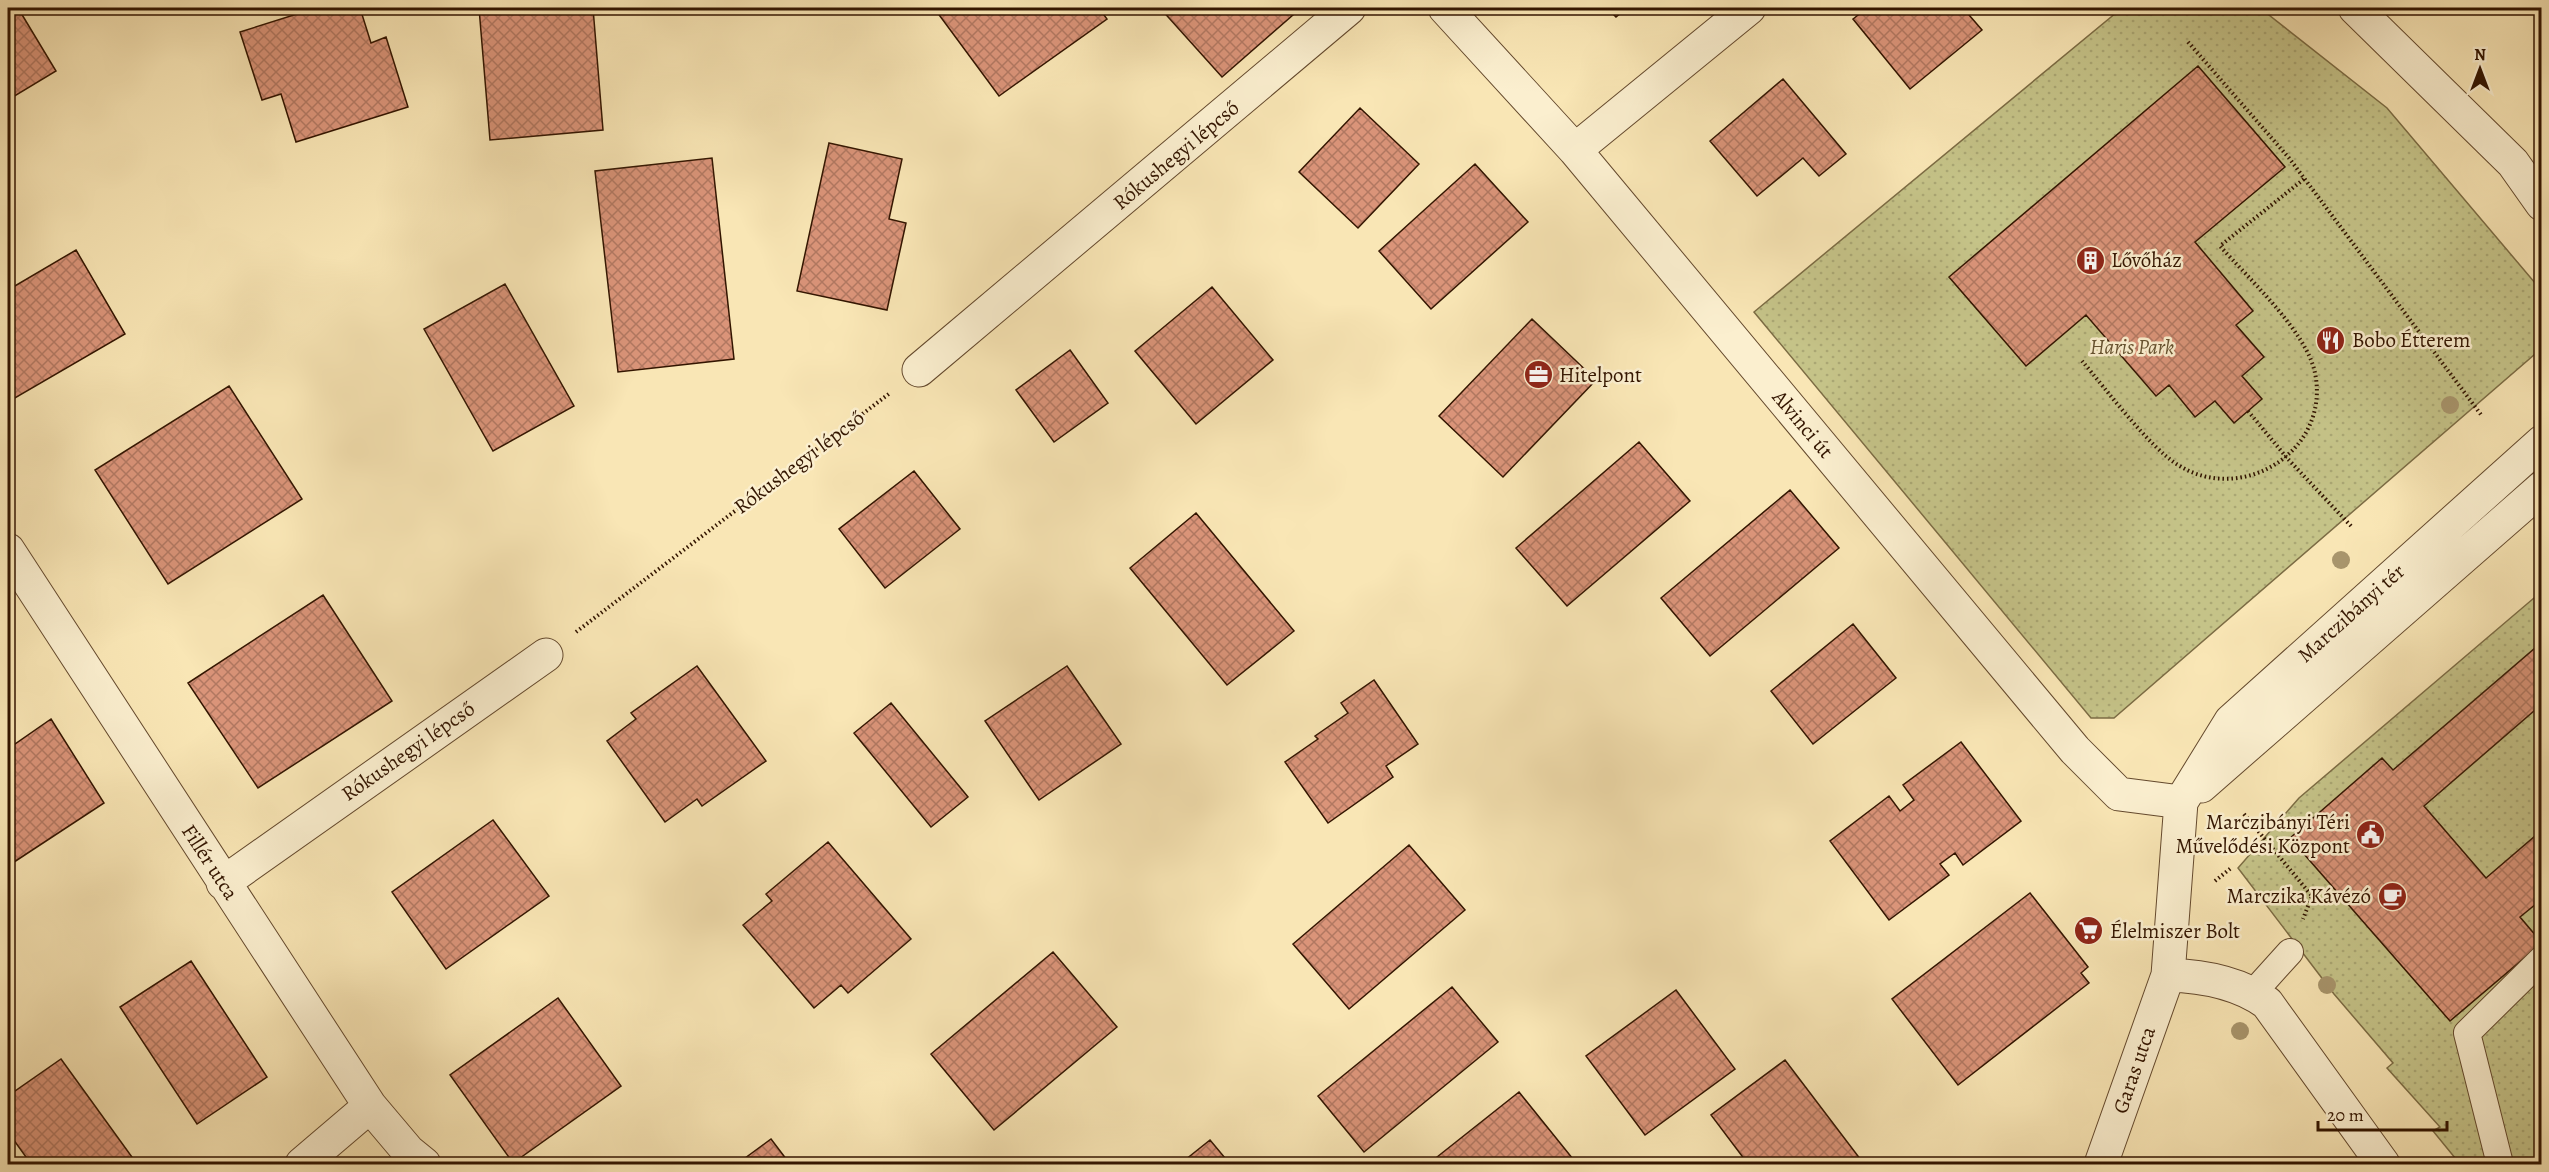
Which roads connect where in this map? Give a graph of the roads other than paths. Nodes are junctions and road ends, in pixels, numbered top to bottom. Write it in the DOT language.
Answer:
graph roads {
  1 [pos="1349,8"];
  2 [pos="1445,8"];
  3 [pos="1749,8"];
  4 [pos="2355,8"];
  5 [pos="1575,150"];
  6 [pos="2541,204"];
  7 [pos="919,370"];
  8 [pos="2541,442"];
  9 [pos="2541,488"];
  10 [pos="8,550"];
  11 [pos="546,655"];
  12 [pos="2181,802"];
  13 [pos="223,883"];
  14 [pos="2290,952"];
  15 [pos="2541,959"];
  16 [pos="2168,975"];
  17 [pos="2253,993"];
  18 [pos="370,1106"];
  19 [pos="302,1164"];
  20 [pos="424,1164"];
  21 [pos="2101,1164"];
  22 [pos="2383,1164"];
  23 [pos="2500,1164"];
  1 -- 7 [label="street, Rókushegyi lépcső"];
  2 -- 5 [label="street, Alvinci út"];
  3 -- 5 [label="street"];
  4 -- 6 [label="street"];
  5 -- 12 [label="street, Alvinci út"];
  8 -- 12 [label="street, Marczibányi tér"];
  9 -- 12 [label="street, Marczibányi tér"];
  10 -- 13 [label="street, Fillér utca"];
  11 -- 13 [label="street, Rókushegyi lépcső"];
  12 -- 16 [label="street, Marczibányi tér"];
  13 -- 18 [label="street, Fillér utca"];
  14 -- 17 [label="lane"];
  15 -- 23 [label="lane"];
  16 -- 17 [label="street"];
  16 -- 21 [label="street, Garas utca"];
  17 -- 22 [label="street"];
  18 -- 19 [label="street"];
  18 -- 20 [label="street, Fillér utca"];
}
